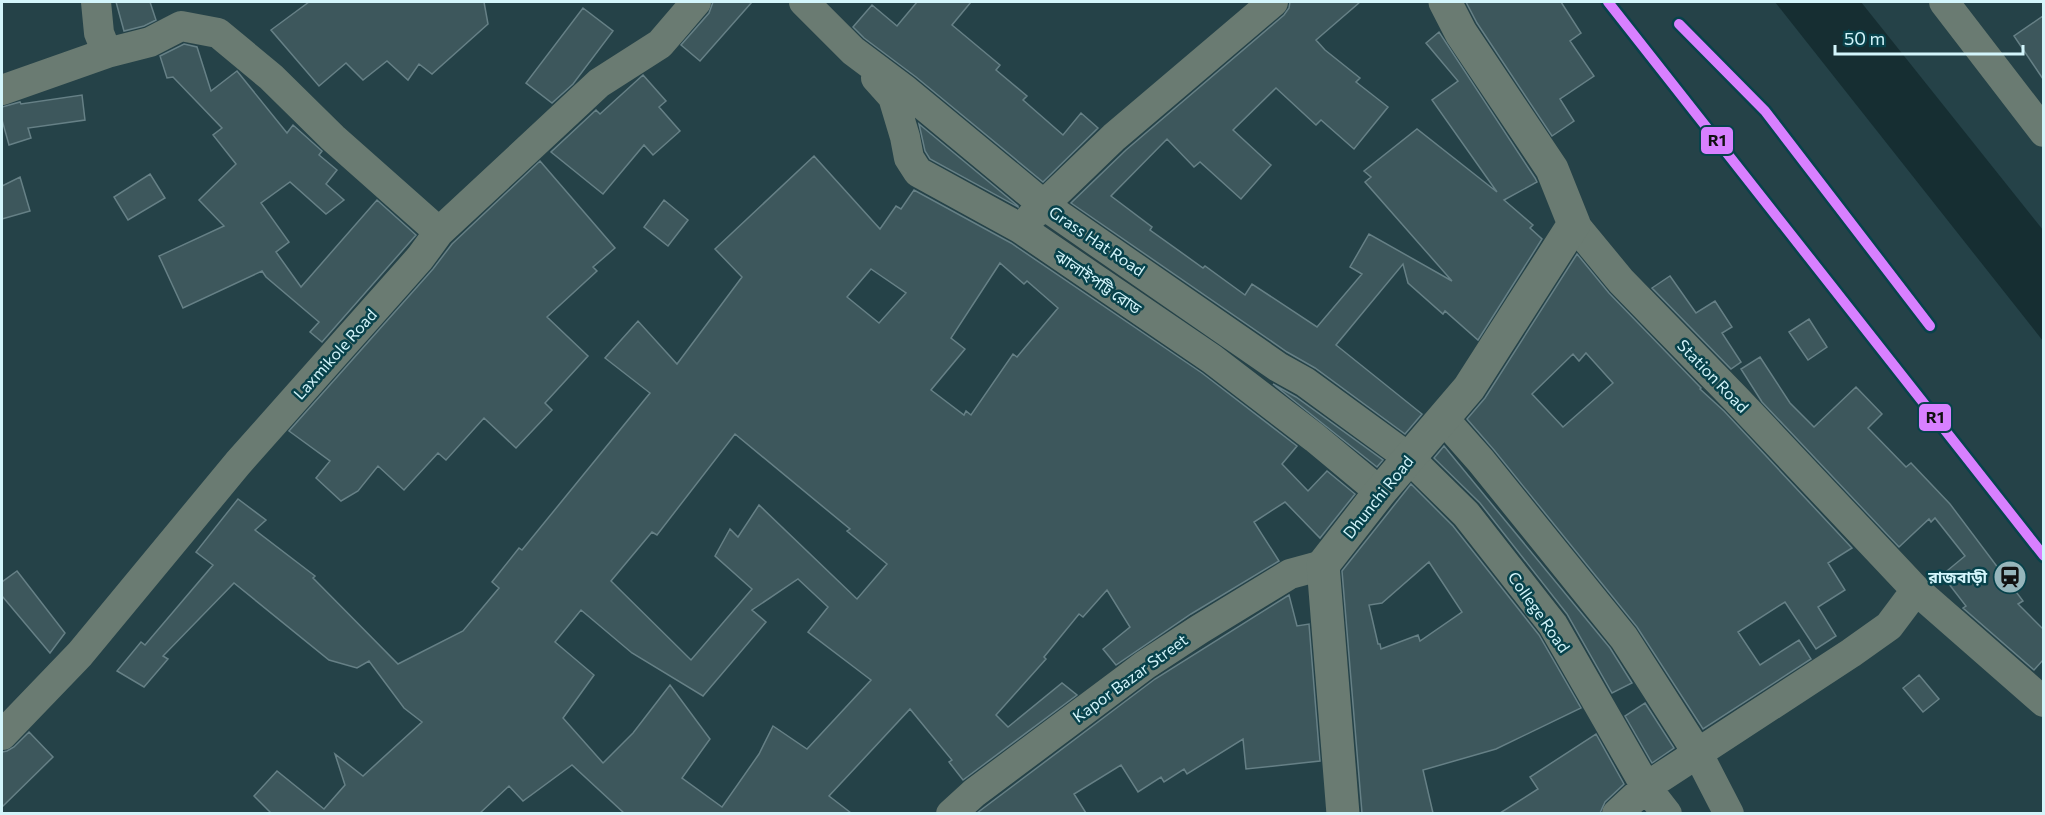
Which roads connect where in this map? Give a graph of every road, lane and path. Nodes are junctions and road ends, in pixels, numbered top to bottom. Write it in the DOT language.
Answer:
graph roads {
  1 [pos="96,2"];
  2 [pos="696,2"];
  3 [pos="804,2"];
  4 [pos="1273,2"];
  5 [pos="1445,2"];
  6 [pos="1944,2"];
  7 [pos="853,51"];
  8 [pos="107,53"];
  9 [pos="2,90"];
  10 [pos="2043,132"];
  11 [pos="1044,205"];
  12 [pos="1574,224"];
  13 [pos="1020,228"];
  14 [pos="439,232"];
  15 [pos="1443,418"];
  16 [pos="1409,458"];
  17 [pos="1380,492"];
  18 [pos="1323,565"];
  19 [pos="1916,590"];
  20 [pos="2043,702"];
  21 [pos="2,735"];
  22 [pos="1697,752"];
  23 [pos="1646,787"];
  24 [pos="951,813"];
  25 [pos="1343,813"];
  26 [pos="1617,813"];
  27 [pos="1667,813"];
  28 [pos="1729,813"];
  1 -- 8 [label="street"];
  2 -- 14 [label="street, Laxmikole Road"];
  3 -- 7 [label="street, Grass Hat Road"];
  4 -- 11 [label="street"];
  5 -- 12 [label="street, Station Road"];
  6 -- 10 [label="street"];
  7 -- 11 [label="street, Grass Hat Road"];
  7 -- 13 [label="street, ঝালাইপট্টি রোড"];
  8 -- 9 [label="street"];
  8 -- 14 [label="street"];
  11 -- 13 [label="street"];
  11 -- 16 [label="street, Grass Hat Road"];
  12 -- 15 [label="street, Dhunchi Road"];
  12 -- 19 [label="street, Station Road"];
  13 -- 17 [label="street, ঝালাইপট্টি রোড"];
  14 -- 21 [label="street, Laxmikole Road"];
  15 -- 16 [label="street, Dhunchi Road"];
  15 -- 22 [label="street"];
  16 -- 17 [label="street, Dhunchi Road"];
  16 -- 23 [label="street, College Road"];
  17 -- 18 [label="street, Dhunchi Road"];
  18 -- 24 [label="street, Kapor Bazar Street"];
  18 -- 25 [label="street"];
  19 -- 20 [label="street, Station Road"];
  19 -- 22 [label="street"];
  22 -- 23 [label="street"];
  22 -- 28 [label="street"];
  23 -- 26 [label="street"];
  23 -- 27 [label="street, College Road"];
}
